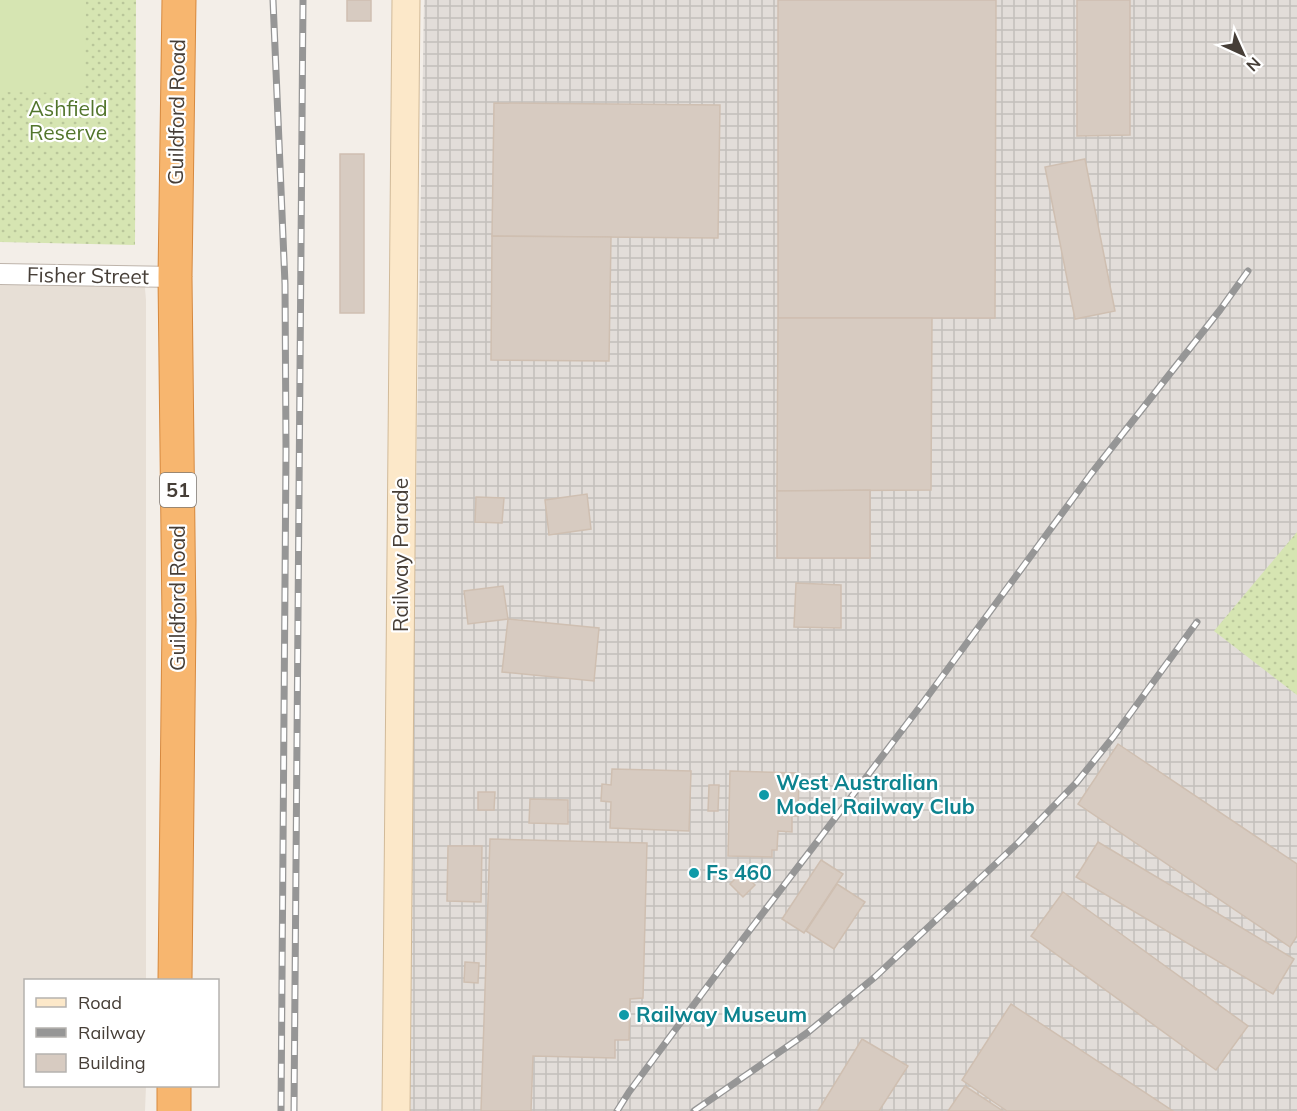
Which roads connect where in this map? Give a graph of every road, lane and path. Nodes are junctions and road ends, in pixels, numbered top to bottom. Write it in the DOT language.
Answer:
graph roads {
  1 [pos="179,0"];
  2 [pos="406,0"];
  3 [pos="0,274"];
  4 [pos="175,278"];
  5 [pos="175,979"];
  6 [pos="174,1087"];
  7 [pos="174,1111"];
  8 [pos="396,1111"];
  1 -- 4 [label="highway, Guildford Road / 51"];
  2 -- 8 [label="street, Railway Parade"];
  3 -- 4 [label="street, Fisher Street"];
  4 -- 5 [label="highway, Guildford Road / 51"];
  6 -- 7 [label="highway"];
}
